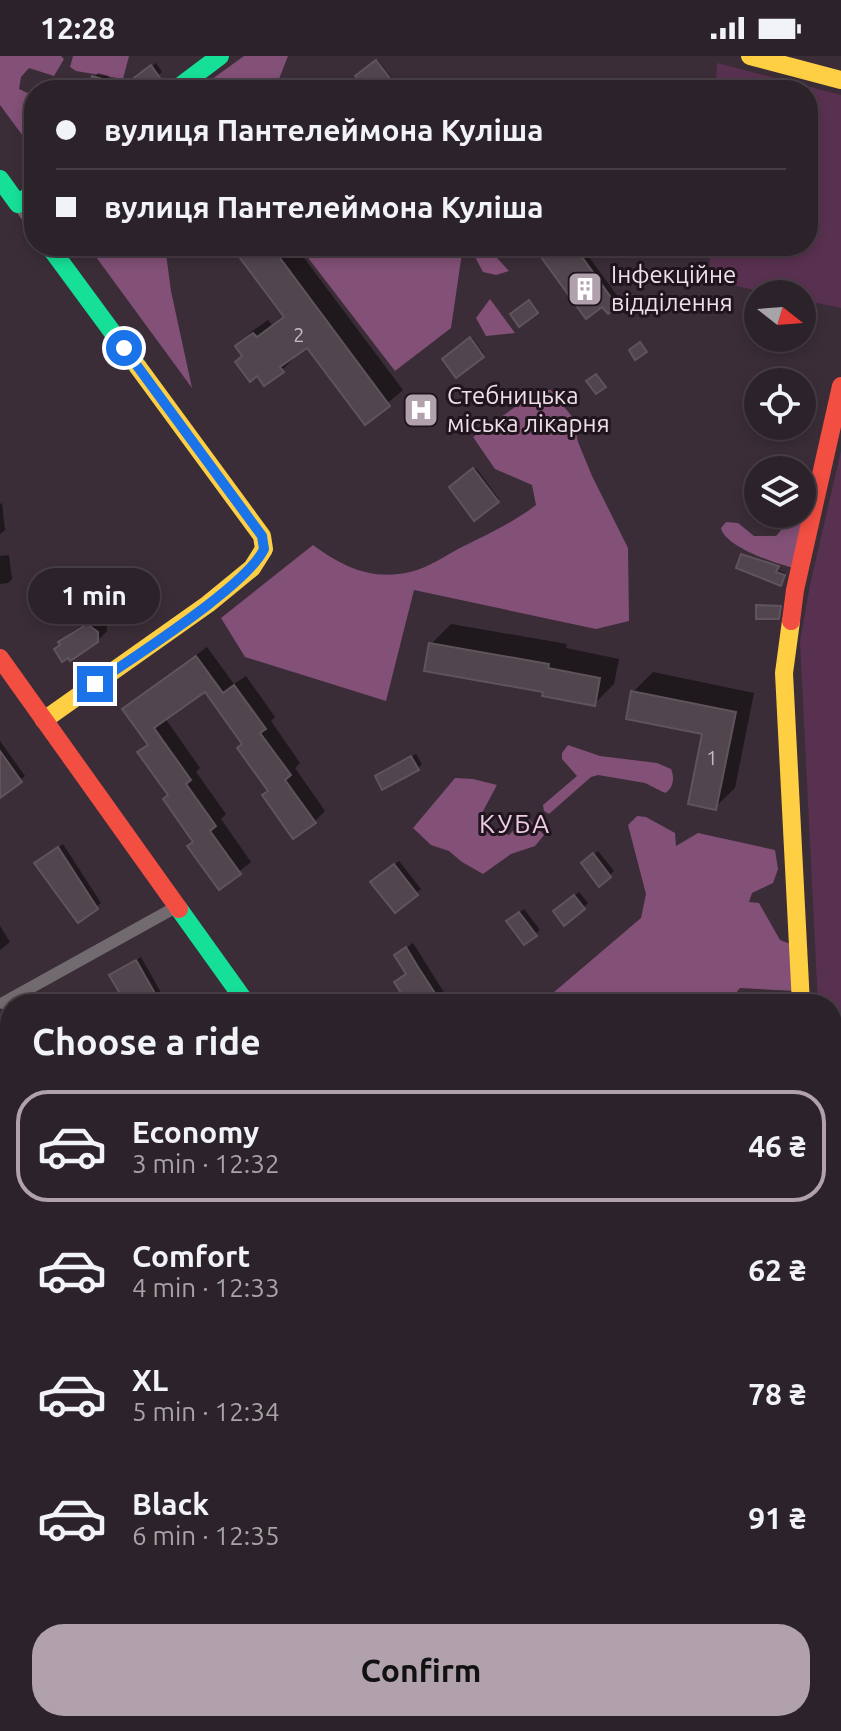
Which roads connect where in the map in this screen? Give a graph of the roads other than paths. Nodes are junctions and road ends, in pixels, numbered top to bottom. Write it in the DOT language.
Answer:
graph roads {
  1 [pos="220,56"];
  2 [pos="750,56"];
  3 [pos="188,80"];
  4 [pos="841,80"];
  5 [pos="0,179"];
  6 [pos="24,200"];
  7 [pos="18,204"];
  8 [pos="24,212"];
  9 [pos="56,256"];
  10 [pos="841,386"];
  11 [pos="0,658"];
  12 [pos="44,720"];
  13 [pos="176,907"];
  14 [pos="22,994"];
  15 [pos="240,994"];
  16 [pos="800,994"];
  1 -- 3 [label="street"];
  2 -- 4 [label="street"];
  5 -- 7 [label="street"];
  6 -- 7 [label="street"];
  7 -- 8 [label="street"];
  9 -- 12 [label="street"];
  10 -- 16 [label="street"];
  11 -- 12 [label="street"];
  12 -- 13 [label="street"];
  13 -- 14 [label="street"];
  13 -- 15 [label="street"];
}
